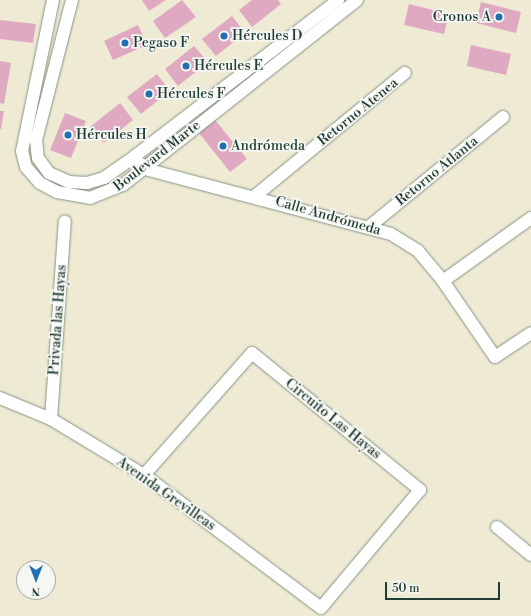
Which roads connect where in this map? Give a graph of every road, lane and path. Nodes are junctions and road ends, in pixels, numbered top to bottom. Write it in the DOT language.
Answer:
graph roads {
  1 [pos="53,0"];
  2 [pos="72,0"];
  3 [pos="338,0"];
  4 [pos="357,0"];
  5 [pos="406,73"];
  6 [pos="503,117"];
  7 [pos="135,156"];
  8 [pos="145,169"];
  9 [pos="255,196"];
  10 [pos="531,218"];
  11 [pos="65,221"];
  12 [pos="370,226"];
  13 [pos="444,281"];
  14 [pos="531,333"];
  15 [pos="0,398"];
  16 [pos="51,419"];
  17 [pos="144,475"];
  18 [pos="497,527"];
  19 [pos="531,555"];
  20 [pos="322,612"];
  1 -- 8 [label="street, Boulevard Marte"];
  2 -- 7 [label="street, Boulevard Marte"];
  3 -- 7 [label="street, Boulevard Marte"];
  4 -- 8 [label="street, Boulevard Marte"];
  5 -- 9 [label="street, Retorno Atenea"];
  6 -- 12 [label="street, Retorno Atlanta"];
  7 -- 8 [label="street"];
  8 -- 9 [label="street, Calle Andrómeda"];
  9 -- 12 [label="street, Calle Andrómeda"];
  10 -- 13 [label="street"];
  11 -- 16 [label="street, Privada las Hayas"];
  12 -- 13 [label="street, Calle Andrómeda"];
  13 -- 14 [label="street, Calle Andrómeda"];
  15 -- 16 [label="street, Avenida Grevilleas"];
  16 -- 17 [label="street, Avenida Grevilleas"];
  17 -- 20 [label="street, Avenida Grevilleas"];
  17 -- 20 [label="street, Circuito Las Hayas"];
  18 -- 19 [label="street"];
}
